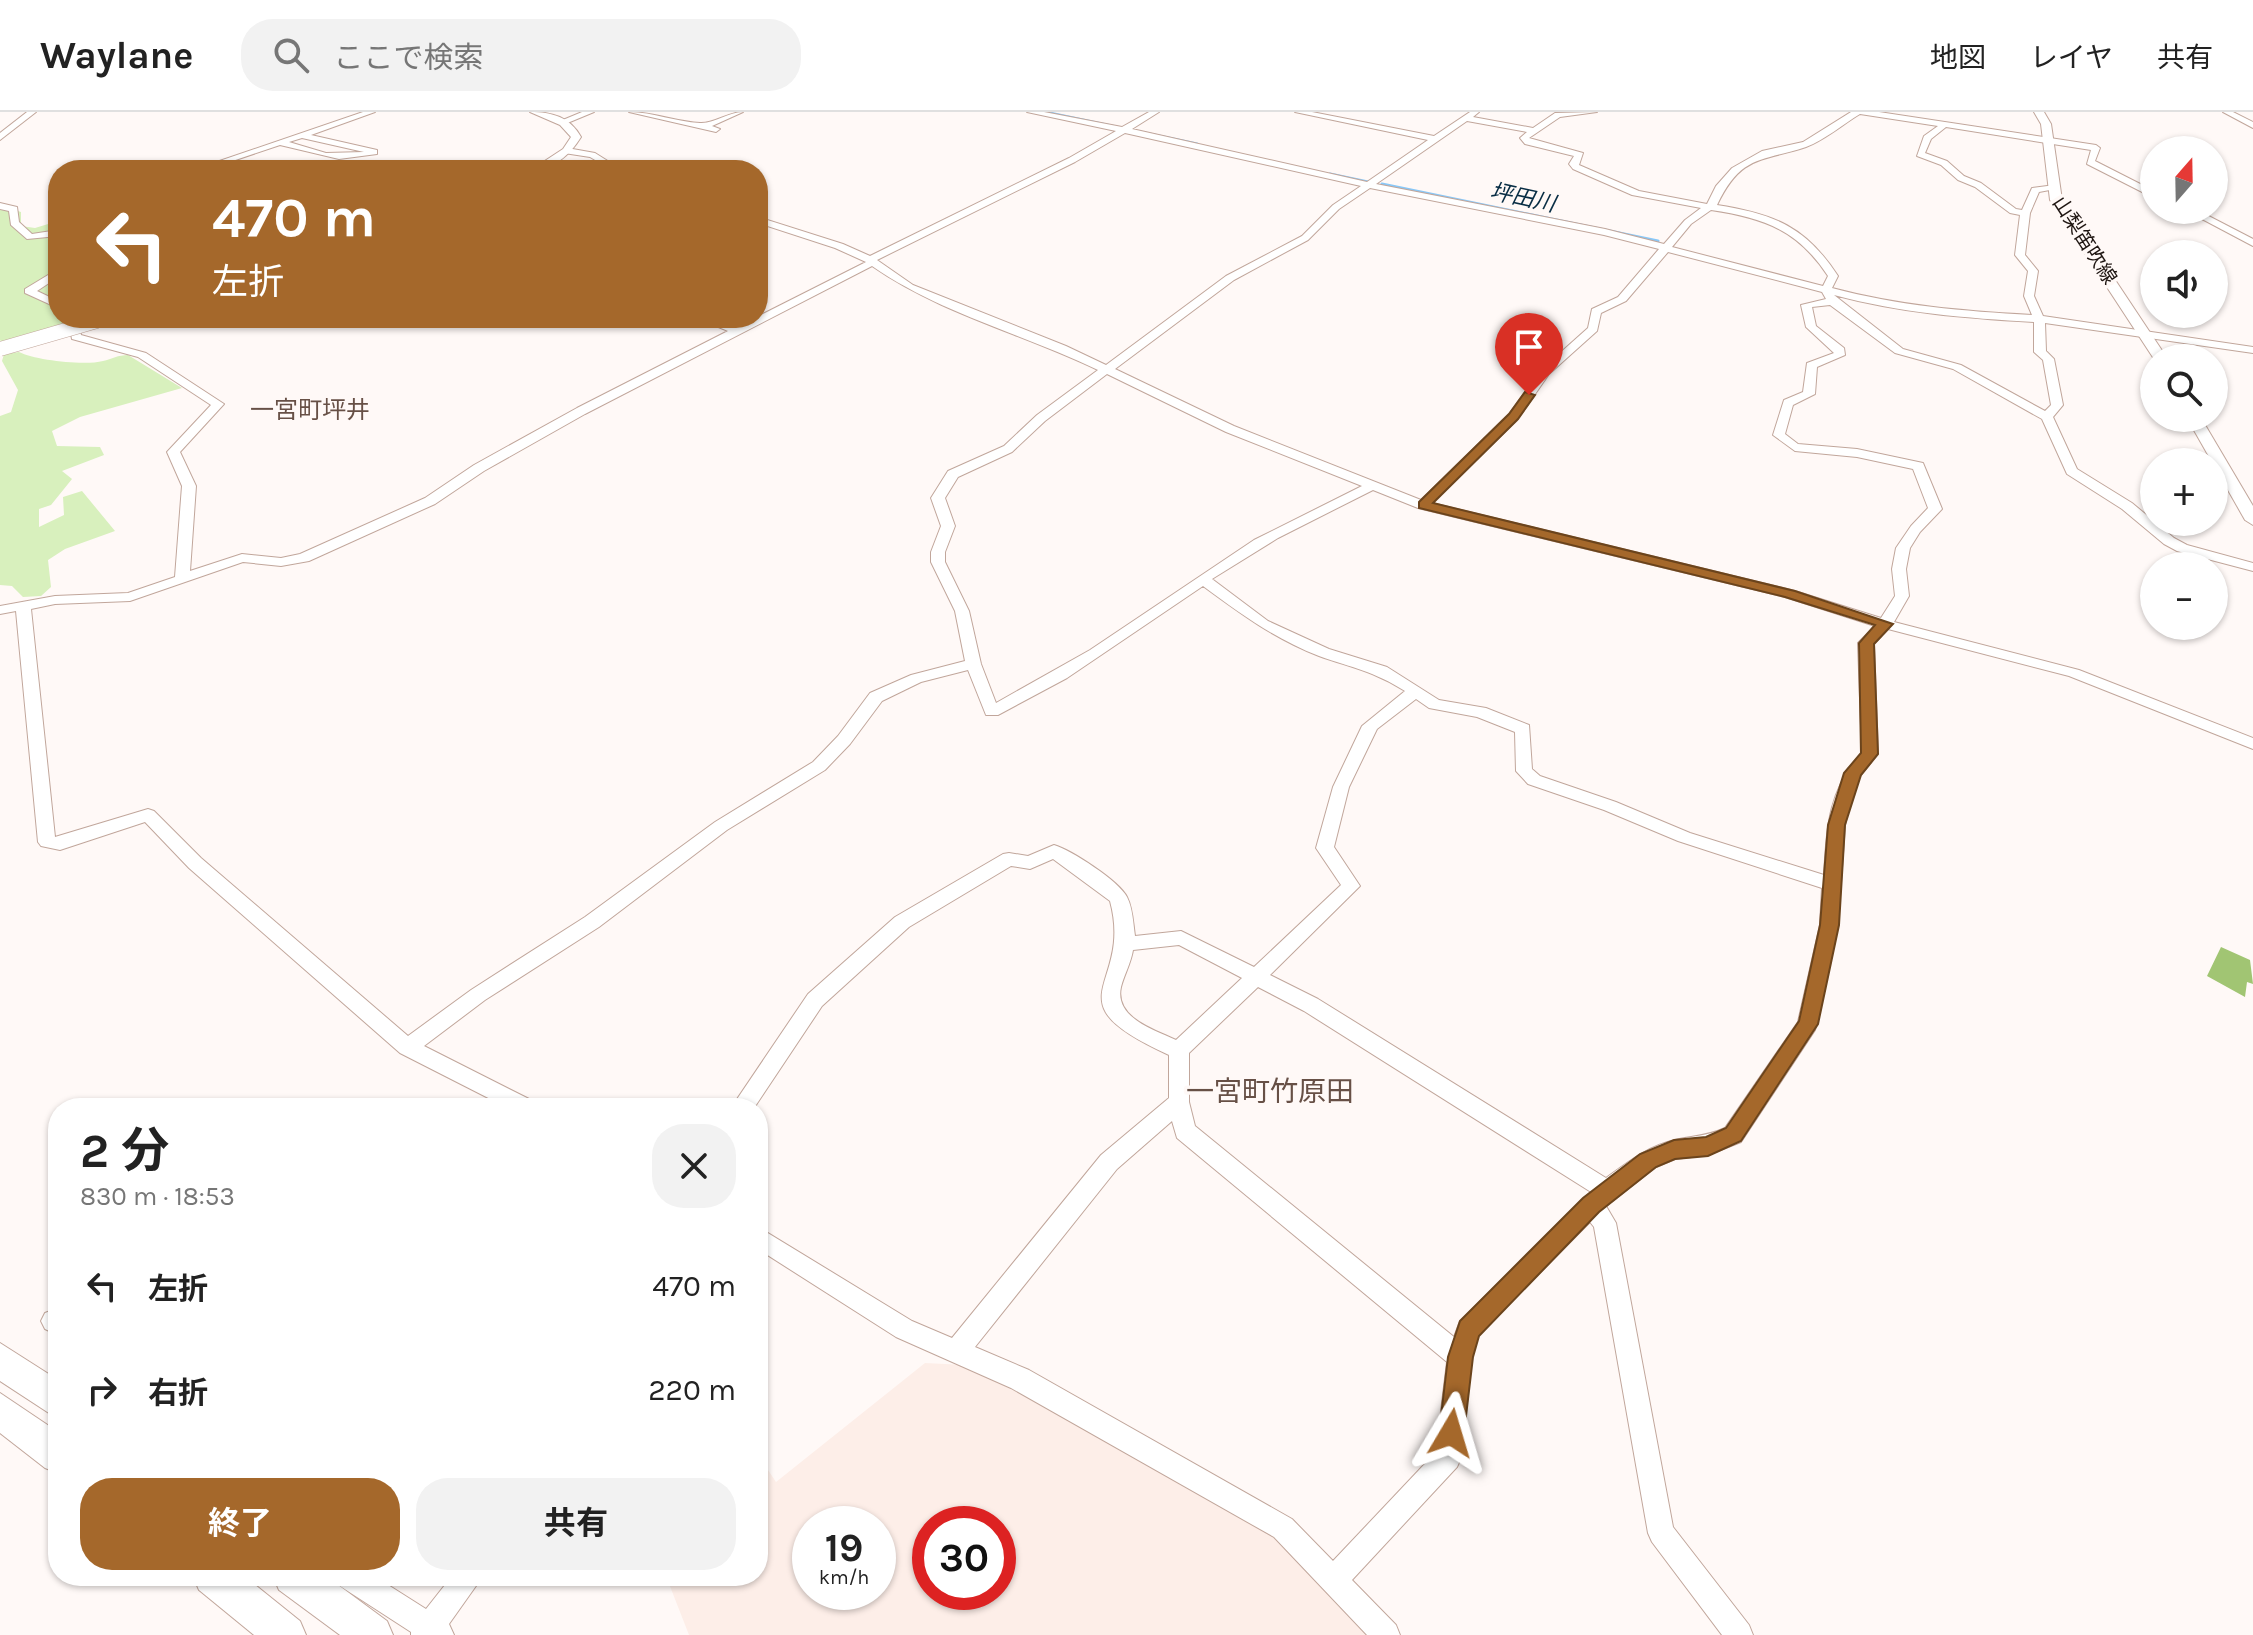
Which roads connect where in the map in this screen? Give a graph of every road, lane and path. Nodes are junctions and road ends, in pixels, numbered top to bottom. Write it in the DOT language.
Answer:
graph roads {
  1 [pos="32,112"];
  2 [pos="371,112"];
  3 [pos="535,112"];
  4 [pos="590,112"];
  5 [pos="633,112"];
  6 [pos="690,112"];
  7 [pos="739,112"];
  8 [pos="1031,112"];
  9 [pos="1155,112"];
  10 [pos="1299,112"];
  11 [pos="1360,112"];
  12 [pos="1449,112"];
  13 [pos="1593,112"];
  14 [pos="1860,112"];
  15 [pos="2039,112"];
  16 [pos="2227,112"];
  17 [pos="1470,115"];
  18 [pos="2239,116"];
  19 [pos="2253,116"];
  20 [pos="1345,121"];
  21 [pos="562,122"];
  22 [pos="670,122"];
  23 [pos="2253,125"];
  24 [pos="704,126"];
  25 [pos="1942,127"];
  26 [pos="716,129"];
  27 [pos="1131,129"];
  28 [pos="1535,131"];
  29 [pos="302,135"];
  30 [pos="0,137"];
  31 [pos="1437,139"];
  32 [pos="2048,141"];
  33 [pos="279,142"];
  34 [pos="567,151"];
  35 [pos="230,160"];
  36 [pos="552,160"];
  37 [pos="601,160"];
  38 [pos="1372,185"];
  39 [pos="2052,187"];
  40 [pos="2140,188"];
  41 [pos="0,206"];
  42 [pos="1710,207"];
  43 [pos="2025,213"];
  44 [pos="768,223"];
  45 [pos="2217,224"];
  46 [pos="48,234"];
  47 [pos="2253,243"];
  48 [pos="1669,247"];
  49 [pos="871,261"];
  50 [pos="48,279"];
  51 [pos="1829,295"];
  52 [pos="48,300"];
  53 [pos="768,313"];
  54 [pos="2039,319"];
  55 [pos="75,328"];
  56 [pos="75,328"];
  57 [pos="730,328"];
  58 [pos="739,328"];
  59 [pos="735,330"];
  60 [pos="2146,333"];
  61 [pos="2152,344"];
  62 [pos="0,349"];
  63 [pos="2253,350"];
  64 [pos="1108,369"];
  65 [pos="2047,417"];
  66 [pos="2202,432"];
  67 [pos="1372,485"];
  68 [pos="1423,505"];
  69 [pos="2253,520"];
  70 [pos="2253,567"];
  71 [pos="1203,579"];
  72 [pos="182,580"];
  73 [pos="10,608"];
  74 [pos="1885,624"];
  75 [pos="973,664"];
  76 [pos="1414,692"];
  77 [pos="2253,744"];
  78 [pos="1831,884"];
  79 [pos="1125,944"];
  80 [pos="1255,977"];
  81 [pos="407,1047"];
  82 [pos="1179,1050"];
  83 [pos="508,1098"];
  84 [pos="749,1098"];
  85 [pos="1179,1102"];
  86 [pos="1599,1198"];
  87 [pos="768,1243"];
  88 [pos="955,1353"];
  89 [pos="1460,1357"];
  90 [pos="0,1360"];
  91 [pos="46,1392"];
  92 [pos="2,1412"];
  93 [pos="48,1447"];
  94 [pos="1332,1582"];
  95 [pos="225,1586"];
  96 [pos="307,1586"];
  97 [pos="364,1586"];
  98 [pos="462,1586"];
  99 [pos="431,1632"];
  100 [pos="286,1635"];
  101 [pos="373,1635"];
  102 [pos="1386,1635"];
  103 [pos="1739,1635"];
  1 -- 30 [label="street"];
  2 -- 29 [label="street"];
  3 -- 21 [label="main road"];
  4 -- 21 [label="street"];
  5 -- 22 [label="street"];
  6 -- 22 [label="street"];
  7 -- 24 [label="street"];
  8 -- 27 [label="street"];
  9 -- 27 [label="street"];
  10 -- 20 [label="street"];
  11 -- 20 [label="street"];
  12 -- 17 [label="street"];
  13 -- 28 [label="street"];
  14 -- 25 [label="street"];
  14 -- 42 [label="street"];
  15 -- 32 [label="main road, 山梨笛吹線"];
  16 -- 18 [label="street"];
  17 -- 28 [label="street"];
  17 -- 31 [label="street"];
  18 -- 19 [label="street"];
  18 -- 23 [label="street"];
  20 -- 31 [label="street"];
  21 -- 34 [label="main road"];
  22 -- 24 [label="street"];
  24 -- 26 [label="street"];
  25 -- 32 [label="street"];
  25 -- 43 [label="street"];
  27 -- 38 [label="street"];
  27 -- 49 [label="street"];
  28 -- 42 [label="street"];
  29 -- 33 [label="street"];
  29 -- 33 [label="street"];
  31 -- 38 [label="street"];
  32 -- 39 [label="main road, 山梨笛吹線"];
  32 -- 40 [label="street"];
  33 -- 35 [label="street"];
  34 -- 36 [label="main road"];
  34 -- 37 [label="street"];
  38 -- 48 [label="street"];
  38 -- 64 [label="street"];
  39 -- 43 [label="street"];
  39 -- 60 [label="main road, 山梨笛吹線"];
  41 -- 46 [label="street"];
  42 -- 48 [label="street"];
  42 -- 51 [label="street"];
  43 -- 54 [label="street"];
  44 -- 49 [label="street"];
  45 -- 47 [label="street"];
  48 -- 51 [label="street"];
  48 -- 68 [label="street"];
  49 -- 53 [label="street"];
  49 -- 64 [label="street"];
  50 -- 52 [label="street"];
  51 -- 54 [label="street"];
  51 -- 65 [label="street"];
  51 -- 74 [label="street"];
  54 -- 60 [label="street"];
  54 -- 65 [label="street"];
  55 -- 72 [label="street"];
  56 -- 62 [label="main road, bridge"];
  57 -- 59 [label="street"];
  58 -- 59 [label="street"];
  59 -- 72 [label="street"];
  60 -- 61 [label="main road, 山梨笛吹線"];
  60 -- 63 [label="street"];
  64 -- 67 [label="street"];
  64 -- 75 [label="street"];
  65 -- 70 [label="street"];
  66 -- 69 [label="main road"];
  67 -- 68 [label="street"];
  67 -- 71 [label="street"];
  68 -- 74 [label="street"];
  71 -- 75 [label="street"];
  71 -- 76 [label="street"];
  72 -- 73 [label="street"];
  73 -- 81 [label="street"];
  74 -- 77 [label="street"];
  74 -- 78 [label="street"];
  75 -- 81 [label="street"];
  76 -- 78 [label="street"];
  76 -- 80 [label="street"];
  78 -- 86 [label="street"];
  79 -- 80 [label="street"];
  79 -- 82 [label="street"];
  79 -- 84 [label="street"];
  80 -- 82 [label="street"];
  80 -- 86 [label="street"];
  81 -- 83 [label="street"];
  82 -- 85 [label="street"];
  85 -- 88 [label="street"];
  85 -- 89 [label="street"];
  86 -- 89 [label="street"];
  86 -- 103 [label="street"];
  87 -- 88 [label="street"];
  88 -- 94 [label="street"];
  89 -- 94 [label="street"];
  90 -- 91 [label="highway"];
  92 -- 93 [label="highway"];
  94 -- 102 [label="street"];
  95 -- 100 [label="highway"];
  96 -- 101 [label="highway"];
  97 -- 99 [label="street"];
  98 -- 99 [label="street"];
}
